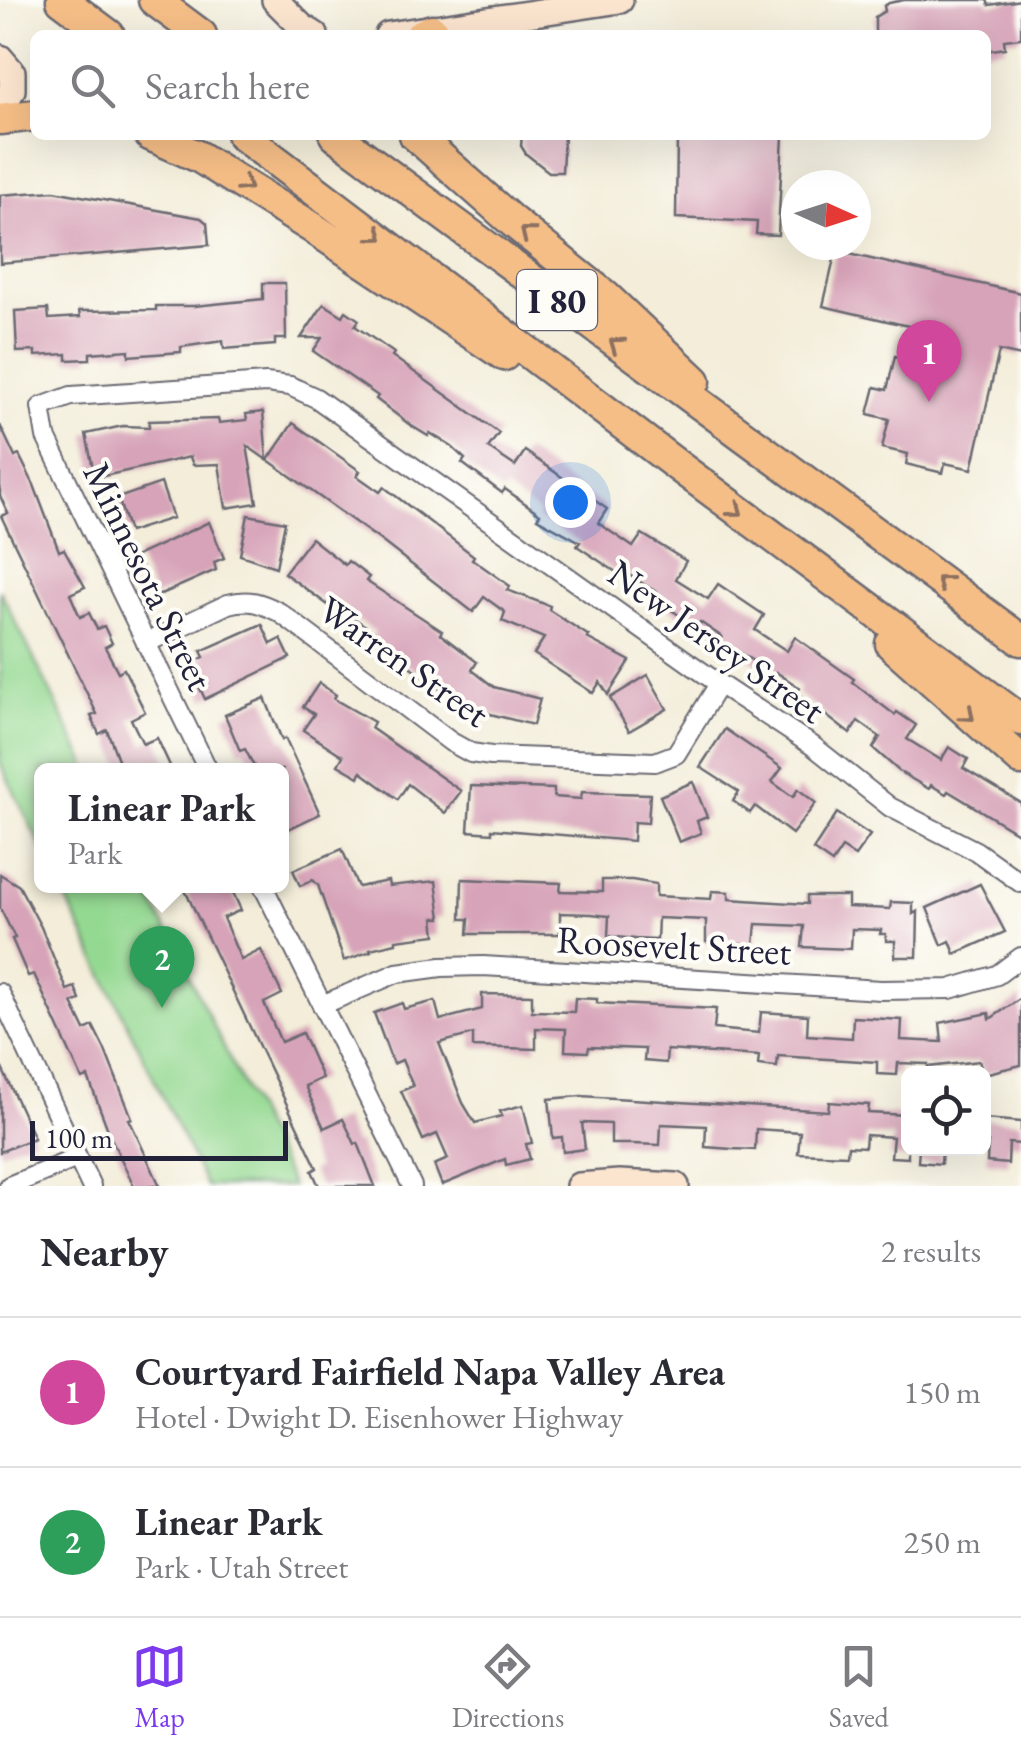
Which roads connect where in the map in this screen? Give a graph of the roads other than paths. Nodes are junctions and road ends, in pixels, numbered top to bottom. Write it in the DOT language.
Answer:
graph roads {
  1 [pos="62,0"];
  2 [pos="154,0"];
  3 [pos="275,0"];
  4 [pos="620,0"];
  5 [pos="592,2"];
  6 [pos="101,30"];
  7 [pos="194,30"];
  8 [pos="309,30"];
  9 [pos="438,30"];
  10 [pos="0,58"];
  11 [pos="0,110"];
  12 [pos="30,116"];
  13 [pos="0,119"];
  14 [pos="161,140"];
  15 [pos="249,140"];
  16 [pos="342,140"];
  17 [pos="421,140"];
  18 [pos="41,407"];
  19 [pos="781,462"];
  20 [pos="678,466"];
  21 [pos="794,553"];
  22 [pos="1021,640"];
  23 [pos="146,643"];
  24 [pos="719,684"];
  25 [pos="1021,720"];
  26 [pos="1021,760"];
  27 [pos="205,763"];
  28 [pos="1021,883"];
  29 [pos="267,893"];
  30 [pos="1021,958"];
  31 [pos="0,993"];
  32 [pos="322,1005"];
  33 [pos="77,1158"];
  34 [pos="8,1186"];
  35 [pos="91,1186"];
  36 [pos="412,1186"];
  37 [pos="578,1186"];
  38 [pos="676,1186"];
  1 -- 6 [label="highway"];
  2 -- 7 [label="highway"];
  3 -- 8 [label="street"];
  4 -- 5 [label="street"];
  5 -- 9 [label="street"];
  10 -- 11 [label="street"];
  12 -- 13 [label="highway"];
  14 -- 20 [label="highway, one-way"];
  15 -- 20 [label="highway, I 80, one-way"];
  19 -- 16 [label="highway, I 80, one-way"];
  19 -- 17 [label="highway, one-way"];
  18 -- 23 [label="street, Minnesota Street"];
  18 -- 24 [label="street, New Jersey Street"];
  22 -- 19 [label="highway, I 80, one-way"];
  20 -- 21 [label="highway, I 80, one-way"];
  21 -- 25 [label="highway, I 80"];
  21 -- 26 [label="highway, one-way"];
  23 -- 24 [label="street, Warren Street"];
  23 -- 27 [label="street, Minnesota Street"];
  24 -- 28 [label="street, New Jersey Street"];
  29 -- 32 [label="street"];
  30 -- 32 [label="street, Roosevelt Street"];
  31 -- 33 [label="street"];
  32 -- 36 [label="street"];
  33 -- 34 [label="street"];
  33 -- 35 [label="street"];
  37 -- 38 [label="street"];
}
